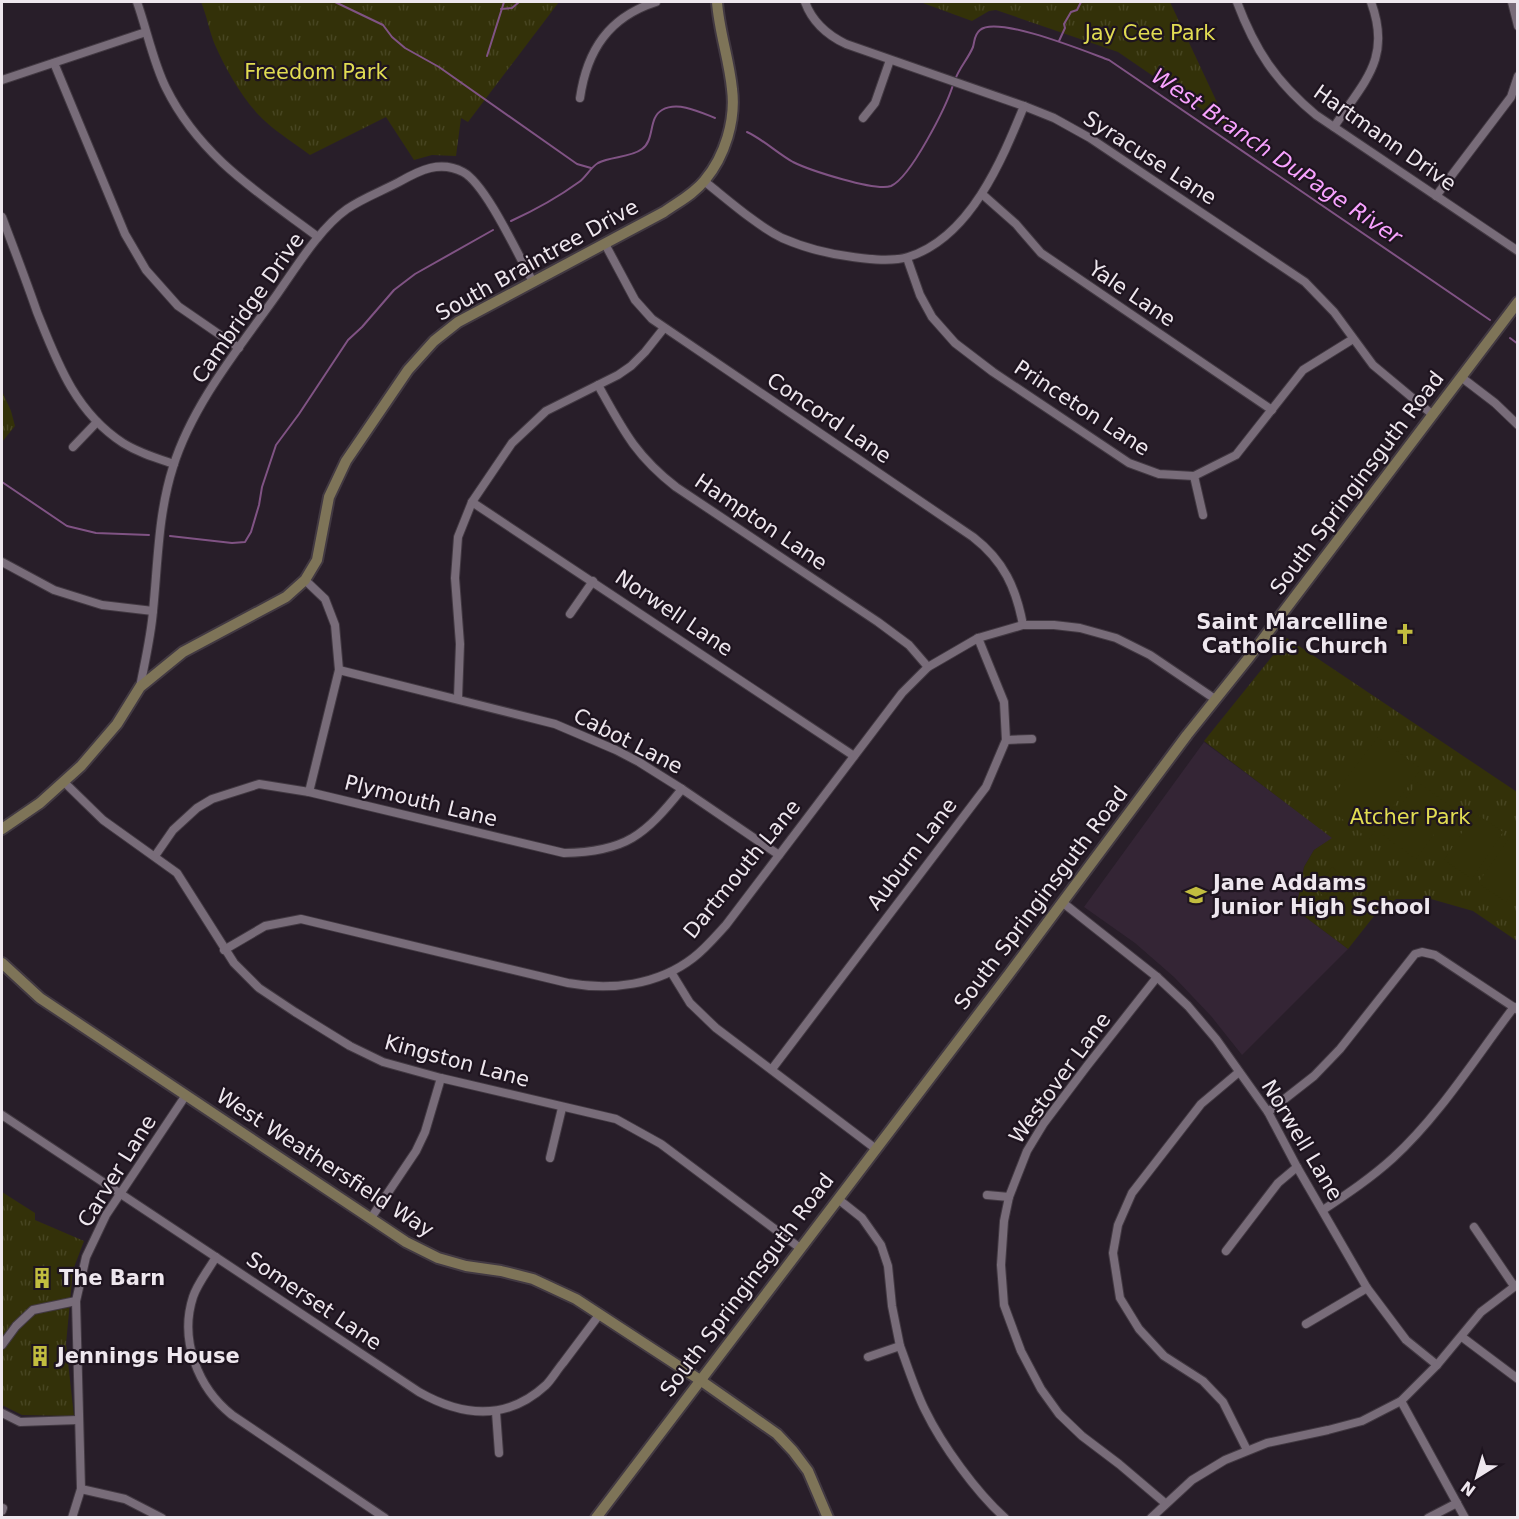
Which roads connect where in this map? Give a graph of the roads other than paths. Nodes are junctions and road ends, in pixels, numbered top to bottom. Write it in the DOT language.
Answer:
graph roads {
  1 [pos="136,2"];
  2 [pos="656,2"];
  3 [pos="717,2"];
  4 [pos="805,2"];
  5 [pos="1238,2"];
  6 [pos="1371,2"];
  7 [pos="1512,2"];
  8 [pos="1518,26"];
  9 [pos="147,32"];
  10 [pos="890,60"];
  11 [pos="54,63"];
  12 [pos="1518,76"];
  13 [pos="2,80"];
  14 [pos="580,98"];
  15 [pos="1024,106"];
  16 [pos="863,118"];
  17 [pos="1334,127"];
  18 [pos="704,181"];
  19 [pos="982,194"];
  20 [pos="1436,196"];
  21 [pos="2,218"];
  22 [pos="318,237"];
  23 [pos="605,244"];
  24 [pos="1518,251"];
  25 [pos="907,258"];
  26 [pos="533,282"];
  27 [pos="1518,302"];
  28 [pos="664,328"];
  29 [pos="1353,339"];
  30 [pos="239,348"];
  31 [pos="1461,377"];
  32 [pos="598,385"];
  33 [pos="1272,410"];
  34 [pos="1433,415"];
  35 [pos="97,422"];
  36 [pos="1518,425"];
  37 [pos="73,447"];
  38 [pos="174,465"];
  39 [pos="1194,476"];
  40 [pos="472,502"];
  41 [pos="1203,515"];
  42 [pos="2,562"];
  43 [pos="305,580"];
  44 [pos="593,581"];
  45 [pos="153,611"];
  46 [pos="570,614"];
  47 [pos="1023,626"];
  48 [pos="978,638"];
  49 [pos="928,667"];
  50 [pos="339,670"];
  51 [pos="140,687"];
  52 [pos="458,698"];
  53 [pos="1215,699"];
  54 [pos="1032,739"];
  55 [pos="1006,740"];
  56 [pos="854,756"];
  57 [pos="64,782"];
  58 [pos="682,789"];
  59 [pos="309,792"];
  60 [pos="2,829"];
  61 [pos="779,855"];
  62 [pos="155,856"];
  63 [pos="1062,902"];
  64 [pos="224,950"];
  65 [pos="2,963"];
  66 [pos="671,972"];
  67 [pos="1157,977"];
  68 [pos="1516,1009"];
  69 [pos="772,1070"];
  70 [pos="1239,1072"];
  71 [pos="441,1078"];
  72 [pos="186,1095"];
  73 [pos="562,1107"];
  74 [pos="1268,1112"];
  75 [pos="2,1115"];
  76 [pos="876,1149"];
  77 [pos="550,1158"];
  78 [pos="1297,1167"];
  79 [pos="120,1194"];
  80 [pos="987,1195"];
  81 [pos="1009,1197"];
  82 [pos="838,1198"];
  83 [pos="1323,1210"];
  84 [pos="371,1218"];
  85 [pos="1474,1227"];
  86 [pos="800,1248"];
  87 [pos="1226,1251"];
  88 [pos="216,1257"];
  89 [pos="1516,1285"];
  90 [pos="1366,1288"];
  91 [pos="76,1301"];
  92 [pos="599,1315"];
  93 [pos="1306,1324"];
  94 [pos="1462,1337"];
  95 [pos="2,1345"];
  96 [pos="900,1346"];
  97 [pos="868,1357"];
  98 [pos="1437,1365"];
  99 [pos="1518,1379"];
  100 [pos="700,1380"];
  101 [pos="1401,1401"];
  102 [pos="496,1412"];
  103 [pos="2,1413"];
  104 [pos="78,1420"];
  105 [pos="1247,1450"];
  106 [pos="499,1454"];
  107 [pos="81,1489"];
  108 [pos="1165,1503"];
  109 [pos="1457,1503"];
  110 [pos="72,1518"];
  111 [pos="162,1518"];
  112 [pos="385,1518"];
  113 [pos="596,1518"];
  114 [pos="828,1518"];
  115 [pos="1005,1518"];
  116 [pos="1151,1518"];
  117 [pos="1428,1518"];
  118 [pos="1466,1518"];
  1 -- 9 [label="street"];
  2 -- 14 [label="street"];
  3 -- 18 [label="street, South Braintree Drive"];
  4 -- 10 [label="street, Syracuse Lane"];
  5 -- 17 [label="street, Hartmann Drive"];
  6 -- 17 [label="street"];
  7 -- 8 [label="street"];
  9 -- 11 [label="street"];
  9 -- 22 [label="street"];
  10 -- 15 [label="street, Syracuse Lane"];
  10 -- 16 [label="street"];
  11 -- 13 [label="street"];
  11 -- 30 [label="street"];
  12 -- 20 [label="street"];
  15 -- 19 [label="street"];
  15 -- 29 [label="street, Syracuse Lane"];
  17 -- 20 [label="street, Hartmann Drive"];
  18 -- 23 [label="street, South Braintree Drive"];
  18 -- 25 [label="street"];
  19 -- 25 [label="street"];
  19 -- 33 [label="street, Yale Lane"];
  20 -- 24 [label="street, Hartmann Drive"];
  21 -- 35 [label="street"];
  22 -- 26 [label="street, Cambridge Drive"];
  22 -- 30 [label="street, Cambridge Drive"];
  23 -- 26 [label="street, South Braintree Drive"];
  23 -- 28 [label="street, Concord Lane"];
  25 -- 39 [label="street, Princeton Lane"];
  26 -- 43 [label="street, South Braintree Drive"];
  27 -- 31 [label="street, South Springinsguth Road"];
  28 -- 32 [label="street"];
  28 -- 47 [label="street, Concord Lane"];
  29 -- 33 [label="street, Princeton Lane"];
  29 -- 34 [label="street, Syracuse Lane"];
  30 -- 38 [label="street, Cambridge Drive"];
  31 -- 34 [label="street, South Springinsguth Road"];
  31 -- 36 [label="street"];
  32 -- 40 [label="street"];
  32 -- 49 [label="street, Hampton Lane"];
  33 -- 39 [label="street, Princeton Lane"];
  34 -- 53 [label="street, South Springinsguth Road"];
  35 -- 37 [label="street"];
  35 -- 38 [label="street"];
  38 -- 45 [label="street, Cambridge Drive"];
  39 -- 41 [label="street"];
  40 -- 44 [label="street, Norwell Lane"];
  40 -- 52 [label="street"];
  42 -- 45 [label="street"];
  43 -- 50 [label="street"];
  43 -- 51 [label="street, South Braintree Drive"];
  44 -- 46 [label="street"];
  44 -- 56 [label="street, Norwell Lane"];
  45 -- 51 [label="street, Cambridge Drive"];
  47 -- 48 [label="street, Dartmouth Lane"];
  47 -- 53 [label="street, Dartmouth Lane"];
  48 -- 49 [label="street, Dartmouth Lane"];
  48 -- 55 [label="street, Auburn Lane"];
  49 -- 56 [label="street, Dartmouth Lane"];
  50 -- 52 [label="street, Cabot Lane"];
  50 -- 59 [label="street"];
  51 -- 57 [label="street, South Braintree Drive"];
  52 -- 58 [label="street, Cabot Lane"];
  53 -- 63 [label="street, South Springinsguth Road"];
  54 -- 55 [label="street"];
  55 -- 69 [label="street, Auburn Lane"];
  56 -- 61 [label="street, Dartmouth Lane"];
  57 -- 60 [label="street, South Braintree Drive"];
  57 -- 62 [label="street, Kingston Lane"];
  58 -- 59 [label="street, Plymouth Lane"];
  58 -- 61 [label="street, Cabot Lane"];
  59 -- 62 [label="street, Plymouth Lane"];
  61 -- 66 [label="street, Dartmouth Lane"];
  62 -- 64 [label="street, Kingston Lane"];
  63 -- 67 [label="street, Norwell Lane"];
  63 -- 76 [label="street, South Springinsguth Road"];
  64 -- 66 [label="street, Dartmouth Lane"];
  64 -- 71 [label="street, Kingston Lane"];
  65 -- 72 [label="street, West Weathersfield Way"];
  66 -- 69 [label="street"];
  67 -- 70 [label="street, Norwell Lane"];
  67 -- 81 [label="street, Westover Lane"];
  68 -- 74 [label="street"];
  68 -- 83 [label="street"];
  69 -- 76 [label="street"];
  70 -- 74 [label="street, Norwell Lane"];
  70 -- 105 [label="street"];
  71 -- 73 [label="street, Kingston Lane"];
  71 -- 84 [label="street"];
  72 -- 79 [label="street, Carver Lane"];
  72 -- 84 [label="street, West Weathersfield Way"];
  73 -- 77 [label="street"];
  73 -- 86 [label="street, Kingston Lane"];
  74 -- 78 [label="street, Norwell Lane"];
  75 -- 79 [label="street, Somerset Lane"];
  76 -- 82 [label="street, South Springinsguth Road"];
  78 -- 83 [label="street, Norwell Lane"];
  78 -- 87 [label="street"];
  79 -- 88 [label="street, Somerset Lane"];
  79 -- 91 [label="street, Carver Lane"];
  80 -- 81 [label="street"];
  81 -- 108 [label="street, Westover Lane"];
  82 -- 86 [label="street, South Springinsguth Road"];
  82 -- 96 [label="street"];
  83 -- 90 [label="street, Norwell Lane"];
  84 -- 92 [label="street, West Weathersfield Way"];
  85 -- 89 [label="street"];
  86 -- 100 [label="street, South Springinsguth Road"];
  88 -- 102 [label="street, Somerset Lane"];
  88 -- 112 [label="street"];
  89 -- 94 [label="street"];
  90 -- 93 [label="street"];
  90 -- 98 [label="street, Norwell Lane"];
  91 -- 95 [label="street"];
  91 -- 104 [label="street, Carver Lane"];
  92 -- 100 [label="street, West Weathersfield Way"];
  92 -- 102 [label="street, Somerset Lane"];
  94 -- 98 [label="street"];
  94 -- 99 [label="street"];
  96 -- 97 [label="street"];
  96 -- 115 [label="street"];
  98 -- 101 [label="street"];
  100 -- 113 [label="street, South Springinsguth Road"];
  100 -- 114 [label="street, West Weathersfield Way"];
  101 -- 105 [label="street"];
  101 -- 109 [label="street"];
  102 -- 106 [label="street"];
  103 -- 104 [label="street"];
  104 -- 107 [label="street, Carver Lane"];
  105 -- 108 [label="street"];
  107 -- 110 [label="street, Carver Lane"];
  107 -- 111 [label="street"];
  108 -- 116 [label="street"];
  109 -- 117 [label="street"];
  109 -- 118 [label="street"];
}
